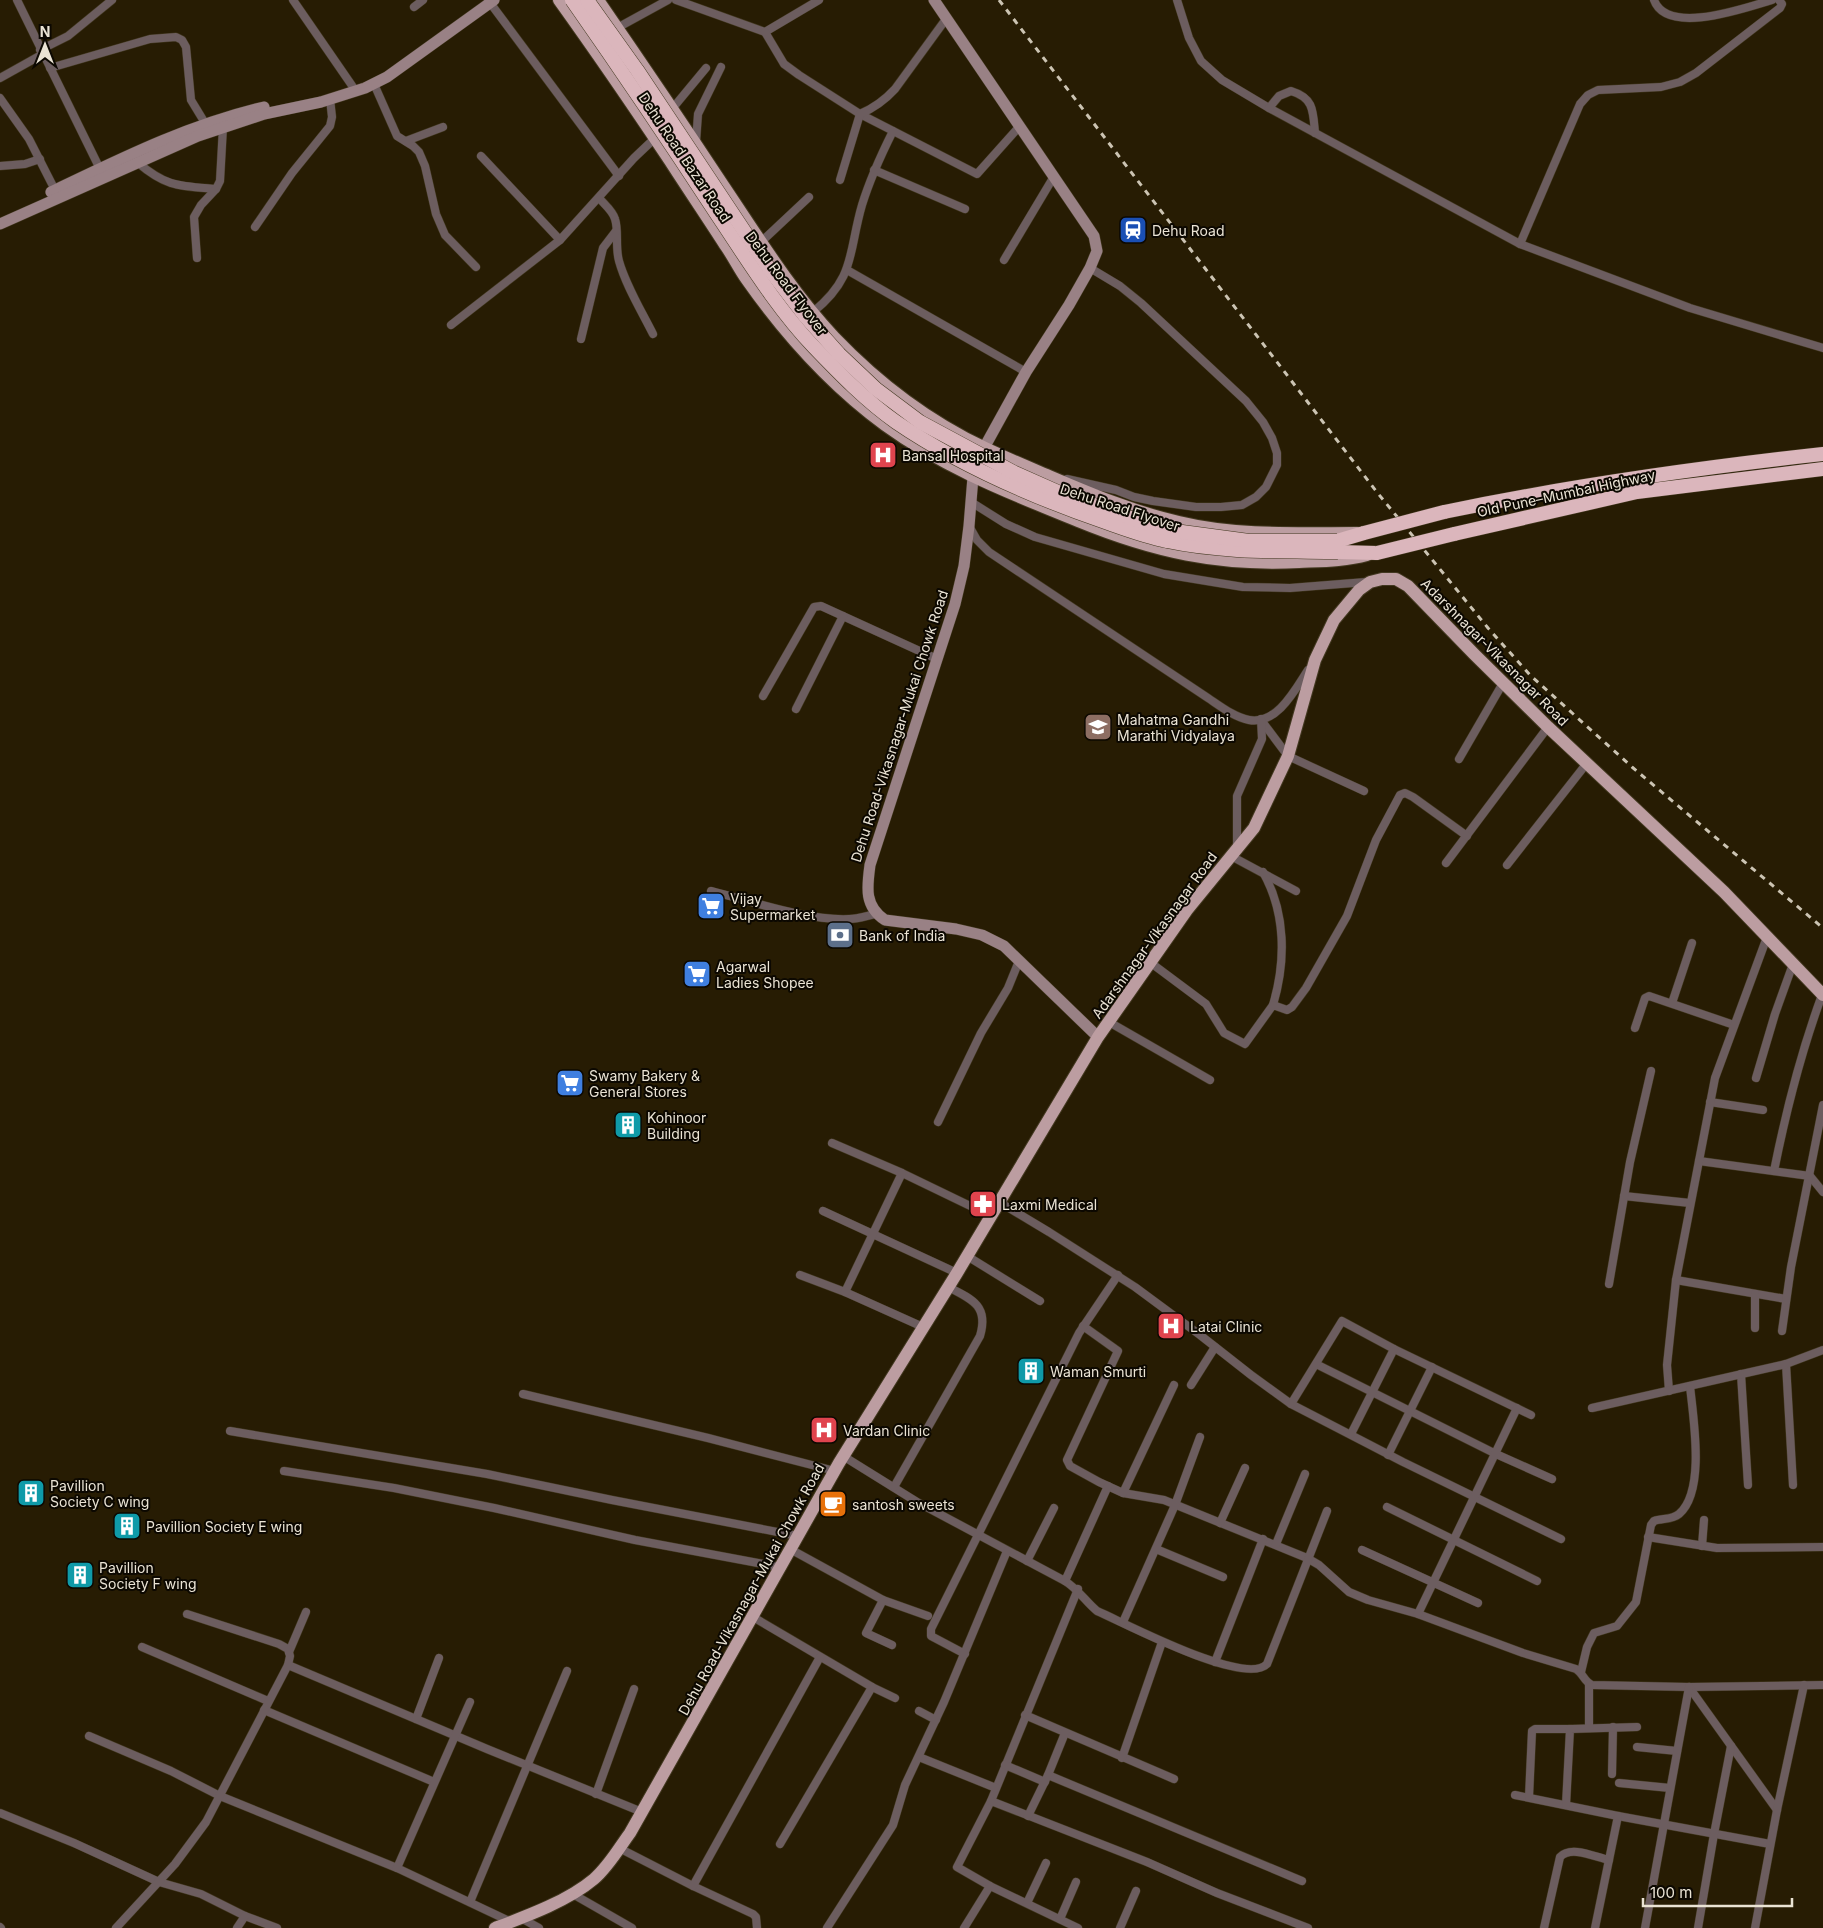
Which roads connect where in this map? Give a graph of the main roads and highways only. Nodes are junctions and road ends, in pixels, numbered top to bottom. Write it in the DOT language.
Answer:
graph roads {
  1 [pos="559,0"];
  2 [pos="572,0"];
  3 [pos="587,0"];
  4 [pos="598,0"];
  5 [pos="1823,454"];
  6 [pos="1823,469"];
  7 [pos="1444,512"];
  8 [pos="1364,533"];
  9 [pos="1338,546"];
  10 [pos="1377,553"];
  11 [pos="1823,995"];
  12 [pos="1098,1037"];
  13 [pos="495,1928"];
  1 -- 10 [label="main road, Dehu Road Bazar Road"];
  2 -- 9 [label="highway, Dehu Road Flyover, bridge"];
  3 -- 9 [label="highway, Dehu Road Flyover, bridge"];
  4 -- 8 [label="main road, Dehu Road Bazar Road"];
  5 -- 7 [label="highway, Old Pune–Mumbai Highway"];
  6 -- 10 [label="highway, Old Pune–Mumbai Highway, bridge"];
  7 -- 8 [label="highway, Dehu Road Flyover, bridge"];
  8 -- 9 [label="highway, Dehu Road Flyover"];
  9 -- 10 [label="highway, Dehu Road Flyover"];
  11 -- 12 [label="main road, Adarshnagar-Vikasnagar Road"];
  12 -- 13 [label="main road, Dehu Road-Vikasnagar-Mukai Chowk Road"];
}
